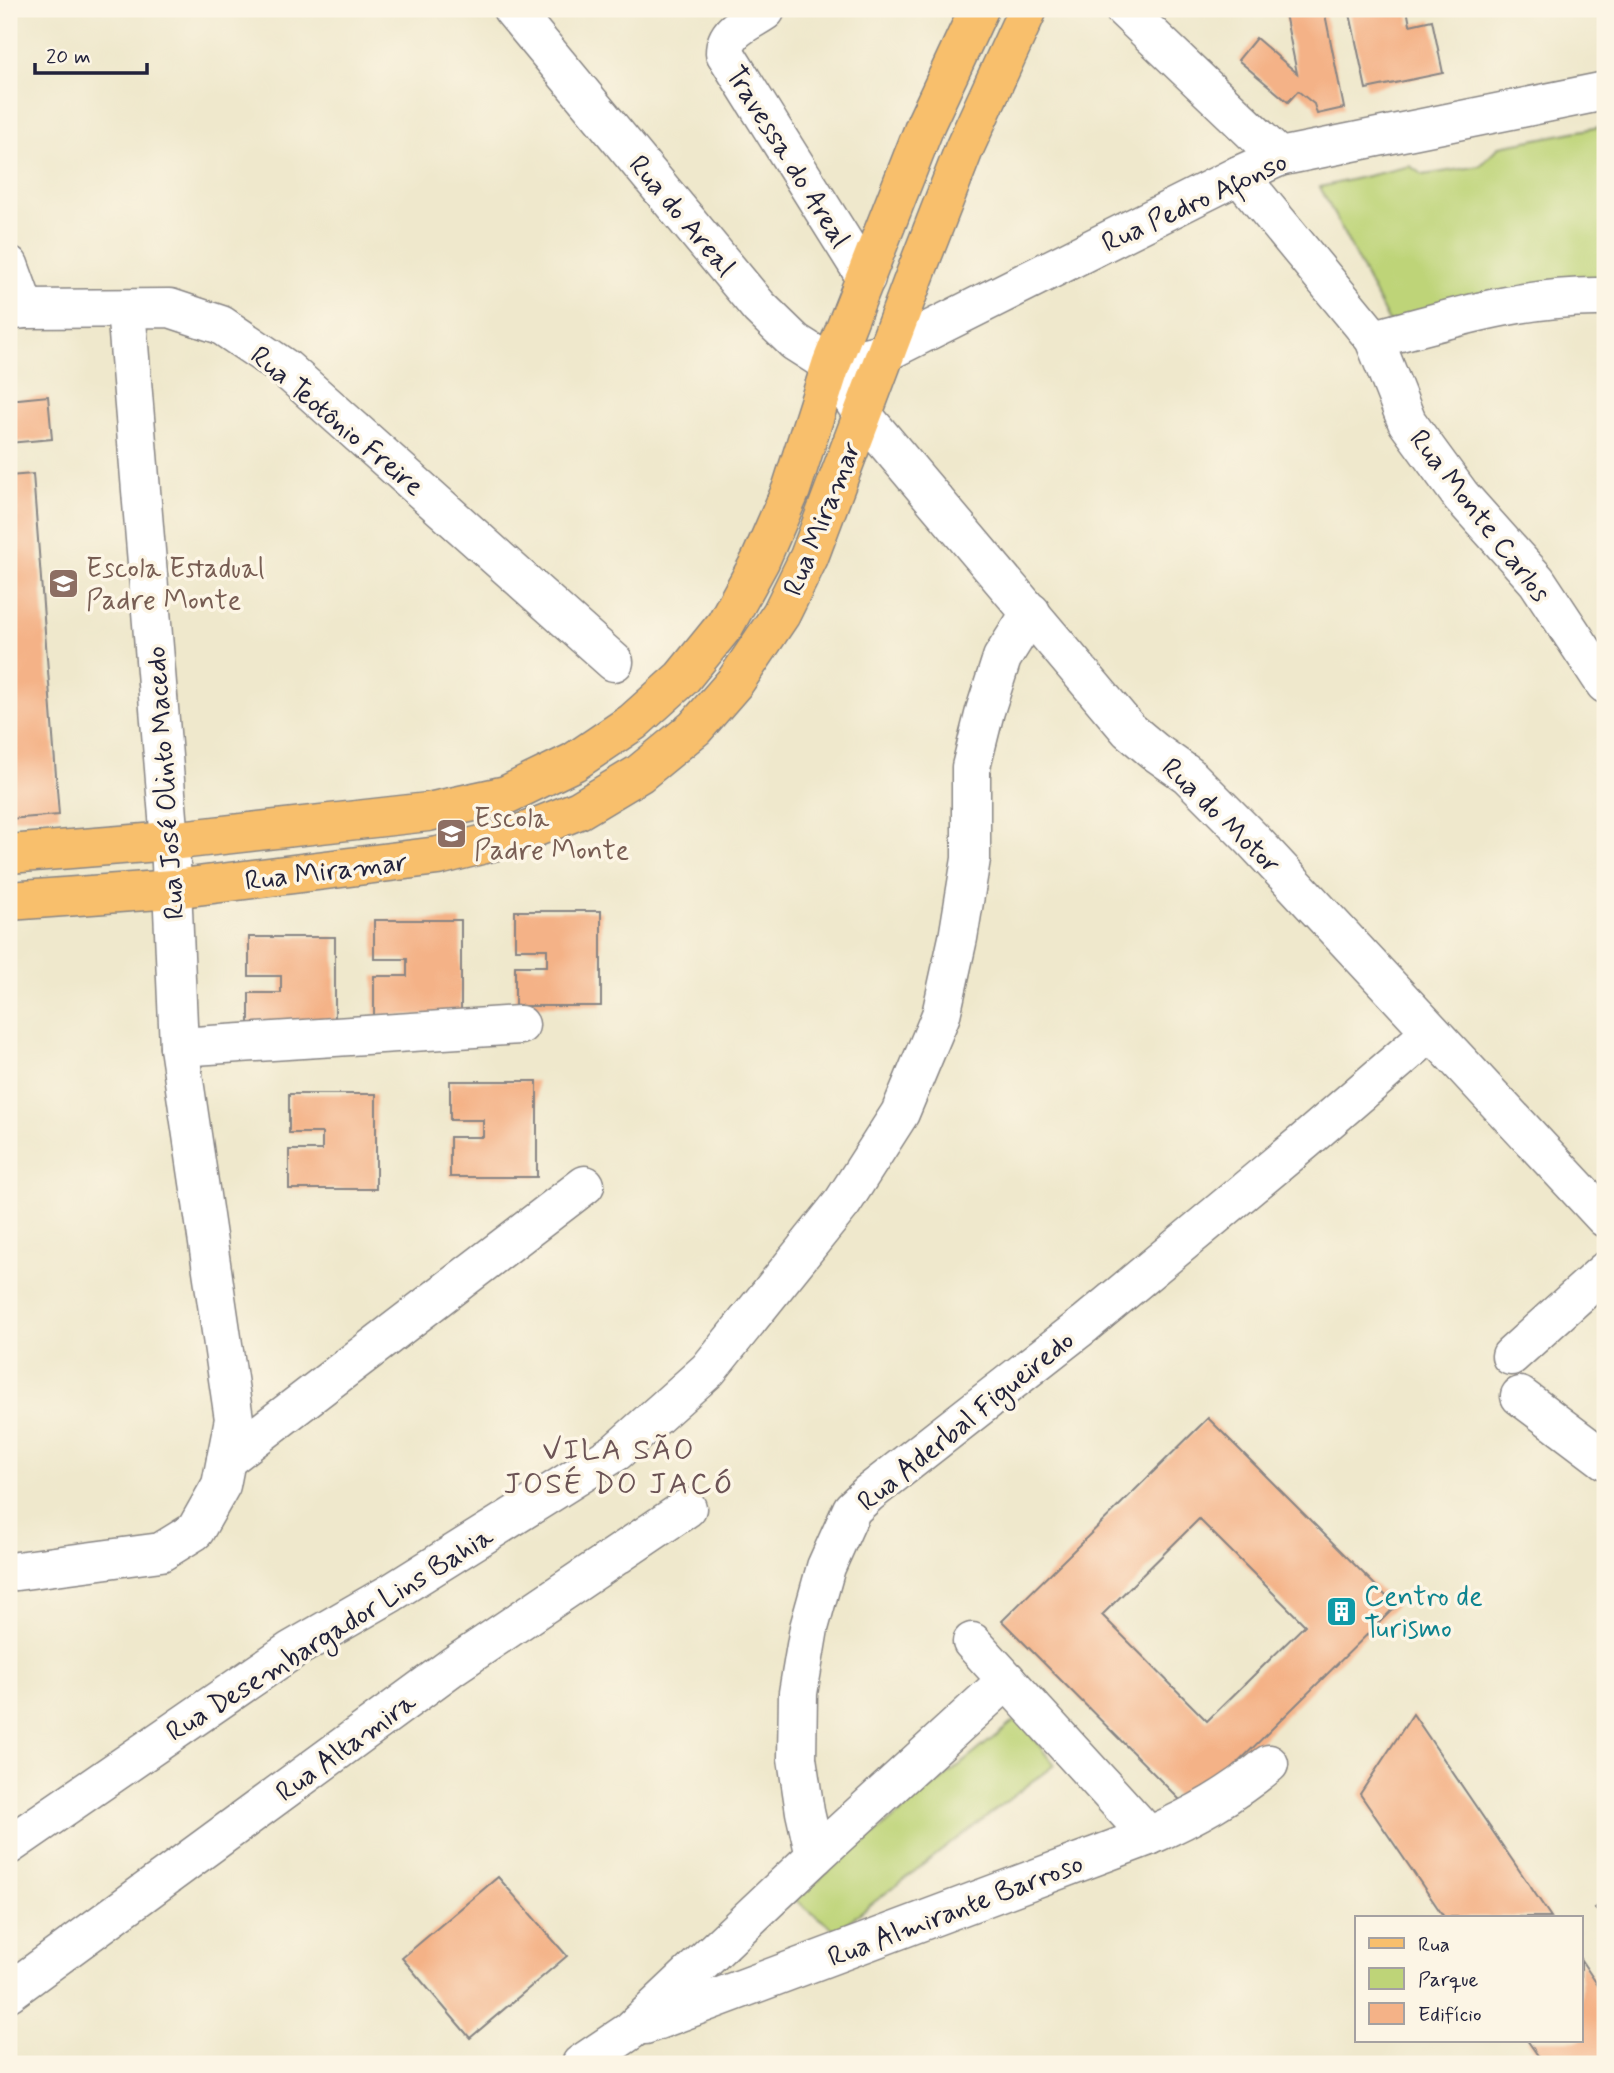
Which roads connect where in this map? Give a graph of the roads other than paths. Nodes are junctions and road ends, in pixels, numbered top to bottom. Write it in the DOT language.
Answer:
graph roads {
  1 [pos="512,9"];
  2 [pos="765,9"];
  3 [pos="979,9"];
  4 [pos="1028,9"];
  5 [pos="1124,9"];
  6 [pos="1605,91"];
  7 [pos="1279,157"];
  8 [pos="1238,175"];
  9 [pos="9,265"];
  10 [pos="866,278"];
  11 [pos="1605,297"];
  12 [pos="126,309"];
  13 [pos="17,310"];
  14 [pos="1374,339"];
  15 [pos="886,352"];
  16 [pos="831,365"];
  17 [pos="862,414"];
  18 [pos="1031,612"];
  19 [pos="614,662"];
  20 [pos="1605,684"];
  21 [pos="170,841"];
  22 [pos="9,853"];
  23 [pos="173,890"];
  24 [pos="9,901"];
  25 [pos="520,1025"];
  26 [pos="1432,1032"];
  27 [pos="179,1047"];
  28 [pos="585,1185"];
  29 [pos="1605,1218"];
  30 [pos="1605,1271"];
  31 [pos="1511,1356"];
  32 [pos="1520,1396"];
  33 [pos="226,1460"];
  34 [pos="1605,1460"];
  35 [pos="687,1508"];
  36 [pos="9,1572"];
  37 [pos="972,1642"];
  38 [pos="1007,1680"];
  39 [pos="1269,1764"];
  40 [pos="1149,1836"];
  41 [pos="9,1845"];
  42 [pos="816,1856"];
  43 [pos="9,1992"];
  44 [pos="630,2031"];
  45 [pos="580,2064"];
  1 -- 16 [label="street, Rua do Areal"];
  2 -- 10 [label="street, Travessa do Areal"];
  3 -- 10 [label="main road, Rua Miramar"];
  4 -- 15 [label="main road, Rua Miramar"];
  5 -- 7 [label="street"];
  6 -- 7 [label="street, Rua Pedro Afonso"];
  7 -- 8 [label="street, Rua Pedro Afonso"];
  8 -- 14 [label="street, Rua Monte Carlos"];
  8 -- 15 [label="street, Rua Pedro Afonso"];
  9 -- 13 [label="street"];
  10 -- 16 [label="main road, Rua Miramar"];
  11 -- 14 [label="street"];
  12 -- 13 [label="street, Rua Teotônio Freire"];
  12 -- 19 [label="street, Rua Teotônio Freire"];
  12 -- 21 [label="street, Rua José Olinto Macedo"];
  14 -- 20 [label="street, Rua Monte Carlos"];
  15 -- 16 [label="street"];
  15 -- 17 [label="main road, Rua Miramar"];
  16 -- 17 [label="street, Rua do Motor"];
  16 -- 21 [label="main road, Rua Miramar"];
  17 -- 18 [label="street, Rua do Motor"];
  17 -- 23 [label="main road, Rua Miramar"];
  18 -- 26 [label="street, Rua do Motor"];
  18 -- 41 [label="street, Rua Desembargador Lins Bahia"];
  21 -- 22 [label="main road, Rua Miramar"];
  21 -- 23 [label="street, Rua José Olinto Macedo"];
  23 -- 24 [label="main road, Rua Miramar"];
  23 -- 27 [label="street, Rua José Olinto Macedo"];
  25 -- 27 [label="street"];
  26 -- 29 [label="street, Rua do Motor"];
  26 -- 42 [label="street, Rua Aderbal Figueiredo"];
  27 -- 33 [label="street, Rua José Olinto Macedo"];
  28 -- 33 [label="street"];
  30 -- 31 [label="street"];
  32 -- 34 [label="street"];
  33 -- 36 [label="street, Rua José Olinto Macedo"];
  35 -- 43 [label="street, Rua Altamira"];
  37 -- 38 [label="street"];
  38 -- 40 [label="street"];
  38 -- 42 [label="street"];
  39 -- 40 [label="street, Rua Almirante Barroso"];
  40 -- 44 [label="street, Rua Almirante Barroso"];
  42 -- 44 [label="street"];
  44 -- 45 [label="street"];
}
